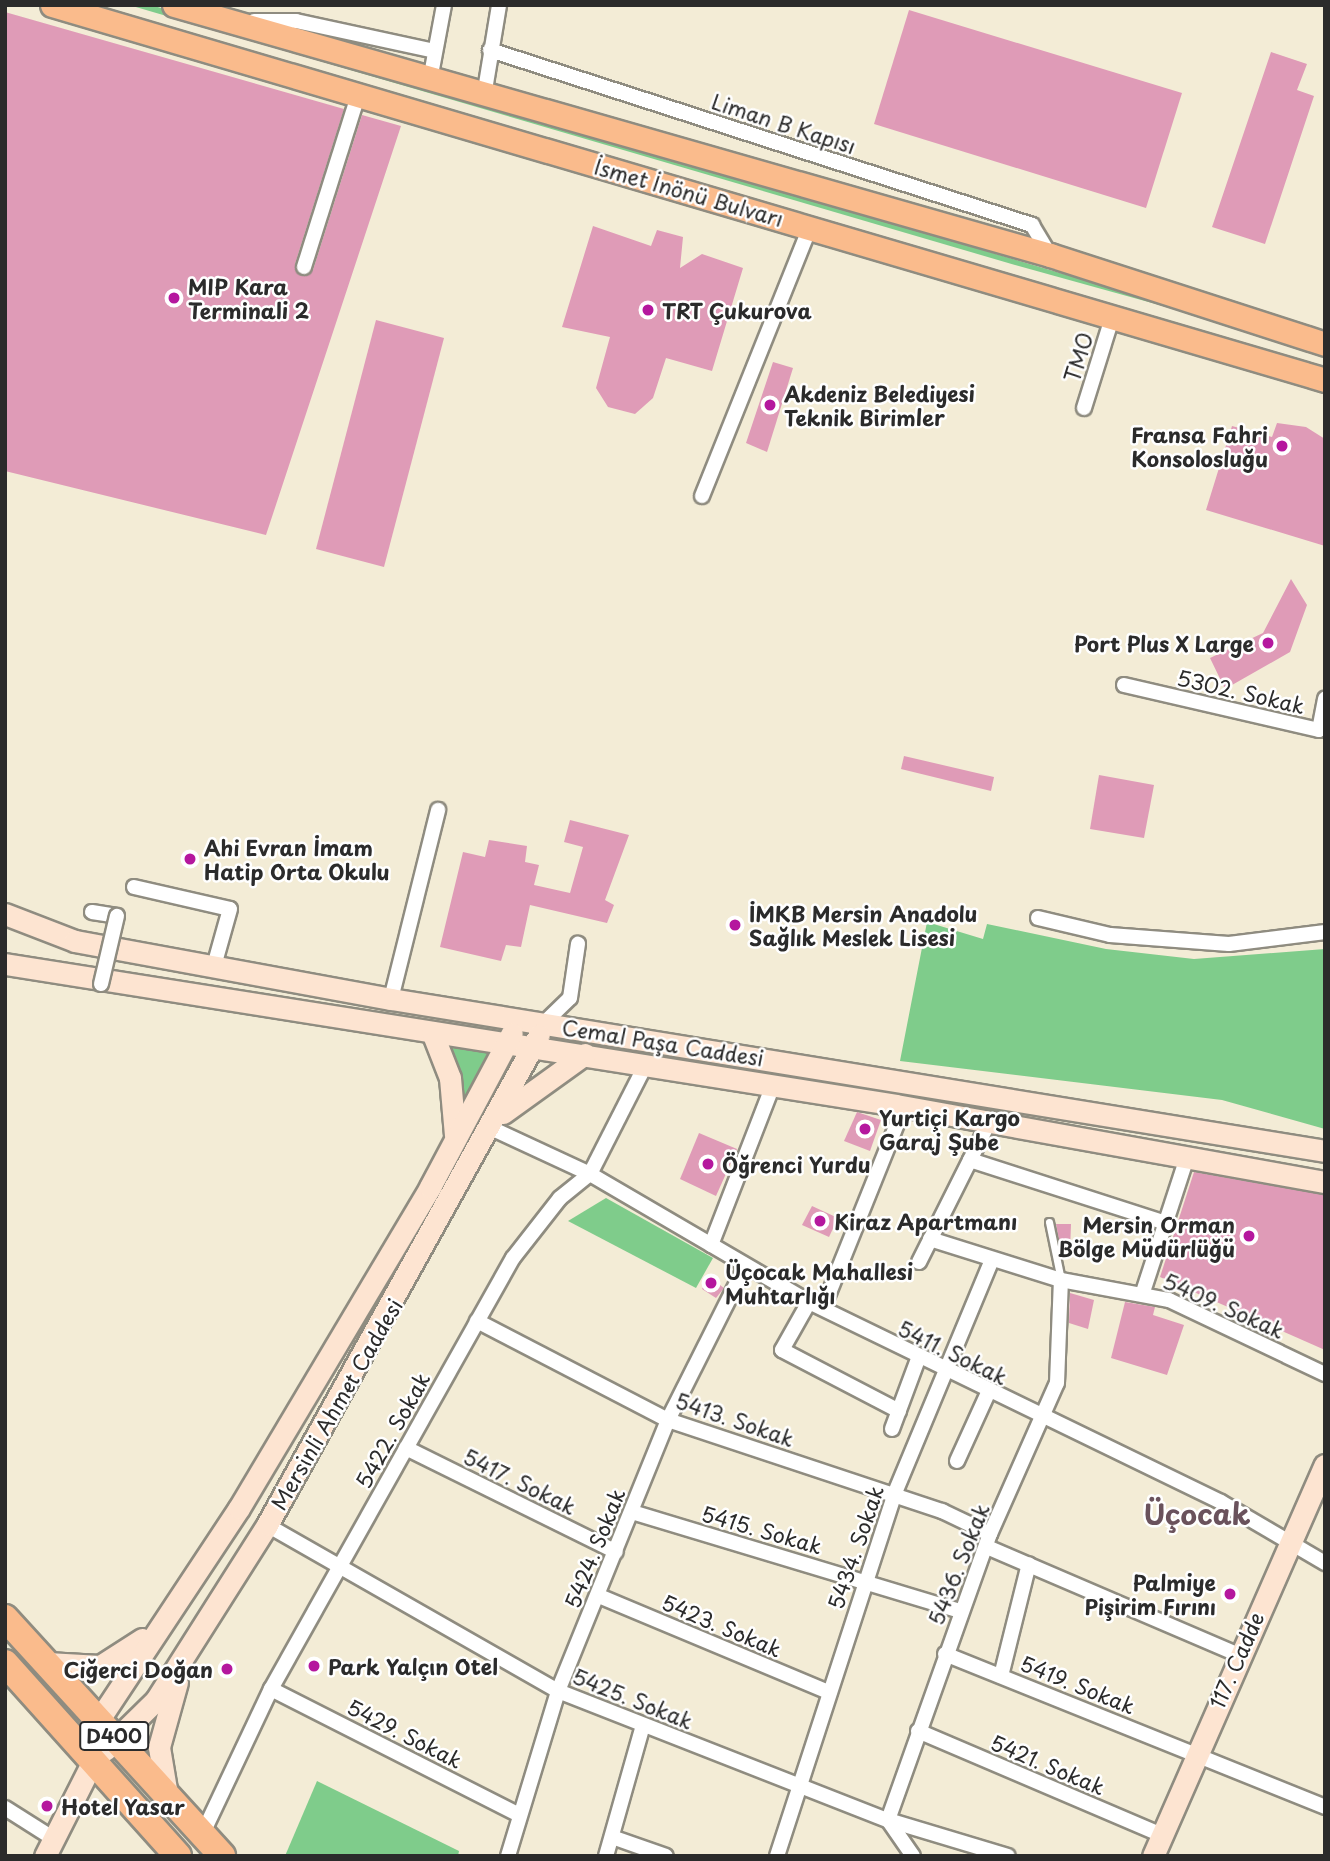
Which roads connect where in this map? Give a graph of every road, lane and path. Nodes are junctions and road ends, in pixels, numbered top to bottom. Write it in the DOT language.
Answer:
graph roads {
  1 [pos="52,5"];
  2 [pos="174,5"];
  3 [pos="444,5"];
  4 [pos="499,5"];
  5 [pos="228,22"];
  6 [pos="490,50"];
  7 [pos="435,51"];
  8 [pos="430,80"];
  9 [pos="358,96"];
  10 [pos="484,96"];
  11 [pos="810,227"];
  12 [pos="1050,255"];
  13 [pos="304,267"];
  14 [pos="1112,318"];
  15 [pos="1325,345"];
  16 [pos="1325,380"];
  17 [pos="1084,408"];
  18 [pos="702,496"];
  19 [pos="1124,685"];
  20 [pos="1325,699"];
  21 [pos="438,810"];
  22 [pos="134,887"];
  23 [pos="92,912"];
  24 [pos="5,914"];
  25 [pos="1038,918"];
  26 [pos="1325,932"];
  27 [pos="578,944"];
  28 [pos="5,964"];
  29 [pos="214,966"];
  30 [pos="74,976"];
  31 [pos="391,999"];
  32 [pos="517,1021"];
  33 [pos="543,1024"];
  34 [pos="432,1032"];
  35 [pos="506,1044"];
  36 [pos="534,1046"];
  37 [pos="585,1054"];
  38 [pos="646,1064"];
  39 [pos="773,1085"];
  40 [pos="904,1106"];
  41 [pos="989,1122"];
  42 [pos="493,1123"];
  43 [pos="455,1136"];
  44 [pos="1325,1151"];
  45 [pos="1187,1157"];
  46 [pos="970,1160"];
  47 [pos="590,1174"];
  48 [pos="1325,1182"];
  49 [pos="1049,1222"];
  50 [pos="1163,1222"];
  51 [pos="930,1239"];
  52 [pos="712,1245"];
  53 [pos="992,1260"];
  54 [pos="919,1262"];
  55 [pos="745,1267"];
  56 [pos="1062,1280"];
  57 [pos="1143,1292"];
  58 [pos="816,1305"];
  59 [pos="477,1321"];
  60 [pos="918,1359"];
  61 [pos="947,1374"];
  62 [pos="1325,1374"];
  63 [pos="988,1393"];
  64 [pos="899,1410"];
  65 [pos="1045,1419"];
  66 [pos="668,1420"];
  67 [pos="892,1429"];
  68 [pos="406,1448"];
  69 [pos="272,1452"];
  70 [pos="957,1461"];
  71 [pos="1325,1465"];
  72 [pos="289,1485"];
  73 [pos="894,1495"];
  74 [pos="632,1512"];
  75 [pos="267,1525"];
  76 [pos="988,1540"];
  77 [pos="1290,1544"];
  78 [pos="616,1552"];
  79 [pos="1029,1563"];
  80 [pos="1325,1563"];
  81 [pos="338,1570"];
  82 [pos="864,1581"];
  83 [pos="598,1596"];
  84 [pos="960,1611"];
  85 [pos="5,1618"];
  86 [pos="157,1626"];
  87 [pos="945,1654"];
  88 [pos="1237,1654"];
  89 [pos="188,1655"];
  90 [pos="5,1663"];
  91 [pos="47,1663"];
  92 [pos="1001,1676"];
  93 [pos="271,1689"];
  94 [pos="558,1691"];
  95 [pos="829,1692"];
  96 [pos="100,1718"];
  97 [pos="643,1725"];
  98 [pos="918,1731"];
  99 [pos="117,1739"];
  100 [pos="1196,1753"];
  101 [pos="93,1761"];
  102 [pos="799,1787"];
  103 [pos="167,1795"];
  104 [pos="1325,1807"];
  105 [pos="5,1808"];
  106 [pos="519,1815"];
  107 [pos="888,1820"];
  108 [pos="202,1835"];
  109 [pos="1162,1835"];
  110 [pos="612,1837"];
  111 [pos="50,1847"];
  112 [pos="178,1856"];
  113 [pos="222,1856"];
  114 [pos="508,1856"];
  115 [pos="606,1856"];
  116 [pos="666,1856"];
  117 [pos="777,1856"];
  118 [pos="913,1856"];
  119 [pos="1008,1856"];
  120 [pos="1153,1856"];
  1 -- 9 [label="main road, İsmet İnönü Bulvarı"];
  2 -- 5 [label="main road, İsmet İnönü Bulvarı"];
  3 -- 7 [label="street"];
  4 -- 6 [label="street"];
  5 -- 7 [label="street"];
  5 -- 8 [label="main road, İsmet İnönü Bulvarı"];
  6 -- 10 [label="street"];
  6 -- 12 [label="street, Liman B Kapısı"];
  7 -- 8 [label="street"];
  8 -- 10 [label="main road, İsmet İnönü Bulvarı"];
  9 -- 11 [label="main road, İsmet İnönü Bulvarı"];
  9 -- 13 [label="street"];
  10 -- 12 [label="main road, İsmet İnönü Bulvarı"];
  11 -- 14 [label="main road, İsmet İnönü Bulvarı"];
  11 -- 18 [label="street"];
  12 -- 15 [label="main road, İsmet İnönü Bulvarı"];
  14 -- 16 [label="main road, İsmet İnönü Bulvarı"];
  14 -- 17 [label="street, TMO"];
  19 -- 20 [label="street, 5302. Sokak"];
  21 -- 31 [label="street"];
  22 -- 29 [label="street"];
  23 -- 30 [label="street, bridge"];
  24 -- 29 [label="main road, Cemal Paşa Caddesi"];
  25 -- 26 [label="street"];
  27 -- 33 [label="street"];
  28 -- 30 [label="main road, Cemal Paşa Caddesi"];
  29 -- 31 [label="main road, Cemal Paşa Caddesi"];
  30 -- 34 [label="main road, Cemal Paşa Caddesi"];
  31 -- 32 [label="main road, Cemal Paşa Caddesi"];
  32 -- 33 [label="main road, Cemal Paşa Caddesi"];
  32 -- 35 [label="main road, Mersinli Ahmet Caddesi"];
  33 -- 36 [label="main road, Mersinli Ahmet Caddesi"];
  33 -- 44 [label="main road, Cemal Paşa Caddesi"];
  34 -- 35 [label="main road, Cemal Paşa Caddesi"];
  34 -- 43 [label="main road"];
  35 -- 36 [label="main road, Cemal Paşa Caddesi"];
  35 -- 43 [label="main road, Mersinli Ahmet Caddesi"];
  36 -- 37 [label="main road, Cemal Paşa Caddesi"];
  36 -- 42 [label="main road, Mersinli Ahmet Caddesi"];
  37 -- 38 [label="main road, Cemal Paşa Caddesi"];
  37 -- 42 [label="main road"];
  38 -- 39 [label="main road, Cemal Paşa Caddesi"];
  38 -- 47 [label="street, 5422. Sokak"];
  39 -- 40 [label="main road, Cemal Paşa Caddesi"];
  39 -- 52 [label="street"];
  40 -- 41 [label="main road, Cemal Paşa Caddesi"];
  40 -- 58 [label="street"];
  41 -- 45 [label="main road, Cemal Paşa Caddesi"];
  41 -- 46 [label="street"];
  42 -- 47 [label="street, 5411. Sokak"];
  42 -- 72 [label="main road, Mersinli Ahmet Caddesi"];
  43 -- 69 [label="main road, Mersinli Ahmet Caddesi"];
  45 -- 48 [label="main road, Cemal Paşa Caddesi"];
  45 -- 50 [label="street"];
  46 -- 50 [label="street"];
  46 -- 51 [label="street"];
  47 -- 52 [label="street, 5411. Sokak"];
  47 -- 59 [label="street, 5422. Sokak"];
  49 -- 56 [label="lane"];
  50 -- 57 [label="street"];
  51 -- 53 [label="street, 5409. Sokak"];
  51 -- 54 [label="street"];
  52 -- 55 [label="street, 5411. Sokak"];
  53 -- 56 [label="street, 5409. Sokak"];
  53 -- 61 [label="street, 5434. Sokak"];
  55 -- 58 [label="street, 5411. Sokak"];
  55 -- 66 [label="street, 5424. Sokak"];
  56 -- 57 [label="street, 5409. Sokak"];
  56 -- 65 [label="street, 5436. Sokak"];
  57 -- 62 [label="street, 5409. Sokak"];
  58 -- 60 [label="street, 5411. Sokak"];
  58 -- 64 [label="street"];
  59 -- 66 [label="street, 5413. Sokak"];
  59 -- 68 [label="street, 5422. Sokak"];
  60 -- 61 [label="street, 5411. Sokak"];
  60 -- 64 [label="street"];
  61 -- 63 [label="street, 5411. Sokak"];
  61 -- 73 [label="street, 5434. Sokak"];
  63 -- 65 [label="street, 5411. Sokak"];
  63 -- 70 [label="street"];
  64 -- 67 [label="street"];
  65 -- 76 [label="street, 5436. Sokak"];
  65 -- 77 [label="street, 5411. Sokak"];
  66 -- 73 [label="street, 5413. Sokak"];
  66 -- 74 [label="street, 5424. Sokak"];
  68 -- 78 [label="street, 5417. Sokak"];
  68 -- 81 [label="street, 5422. Sokak"];
  69 -- 72 [label="main road"];
  69 -- 86 [label="main road, Mersinli Ahmet Caddesi"];
  71 -- 77 [label="main road, 117. Cadde"];
  72 -- 75 [label="main road, Mersinli Ahmet Caddesi"];
  73 -- 76 [label="street, 5413. Sokak"];
  73 -- 82 [label="street, 5434. Sokak"];
  74 -- 78 [label="street, 5424. Sokak"];
  74 -- 82 [label="street, 5415. Sokak"];
  75 -- 81 [label="street, 5425. Sokak"];
  75 -- 89 [label="main road, Mersinli Ahmet Caddesi"];
  76 -- 79 [label="street, 5413. Sokak"];
  76 -- 84 [label="street, 5436. Sokak"];
  77 -- 80 [label="street, 5411. Sokak"];
  77 -- 88 [label="main road, 117. Cadde"];
  78 -- 83 [label="street, 5424. Sokak"];
  79 -- 88 [label="street, 5413. Sokak"];
  79 -- 92 [label="street"];
  81 -- 93 [label="street, 5422. Sokak"];
  81 -- 94 [label="street, 5425. Sokak"];
  82 -- 84 [label="street, 5415. Sokak"];
  82 -- 95 [label="street, 5434. Sokak"];
  83 -- 94 [label="street, 5424. Sokak"];
  83 -- 95 [label="street, 5423. Sokak"];
  84 -- 87 [label="street, 5436. Sokak"];
  85 -- 91 [label="highway, D400"];
  86 -- 91 [label="main road"];
  86 -- 96 [label="main road, Mersinli Ahmet Caddesi"];
  87 -- 92 [label="street, 5419. Sokak"];
  87 -- 98 [label="street, 5436. Sokak"];
  88 -- 100 [label="main road, 117. Cadde"];
  89 -- 99 [label="main road, Mersinli Ahmet Caddesi"];
  89 -- 103 [label="main road"];
  90 -- 101 [label="highway, D400"];
  91 -- 96 [label="highway, D400"];
  92 -- 100 [label="street, 5419. Sokak"];
  93 -- 106 [label="street, 5429. Sokak"];
  93 -- 108 [label="street, 5422. Sokak"];
  94 -- 97 [label="street, 5425. Sokak"];
  94 -- 106 [label="street, 5424. Sokak"];
  95 -- 102 [label="street, 5434. Sokak"];
  96 -- 99 [label="highway, D400"];
  96 -- 101 [label="main road, Mersinli Ahmet Caddesi"];
  97 -- 102 [label="street, 5425. Sokak"];
  97 -- 110 [label="street"];
  98 -- 107 [label="street, 5436. Sokak"];
  98 -- 109 [label="street, 5421. Sokak"];
  99 -- 101 [label="main road, Mersinli Ahmet Caddesi"];
  99 -- 103 [label="highway, D400"];
  100 -- 104 [label="street, 5419. Sokak"];
  100 -- 109 [label="main road, 117. Cadde"];
  101 -- 111 [label="main road, Mersinli Ahmet Caddesi"];
  101 -- 112 [label="highway, D400"];
  102 -- 107 [label="street, 5425. Sokak"];
  102 -- 117 [label="street, 5434. Sokak"];
  103 -- 108 [label="highway, D400"];
  105 -- 111 [label="street"];
  106 -- 114 [label="street, 5424. Sokak"];
  107 -- 118 [label="street"];
  107 -- 119 [label="street, 5425. Sokak"];
  108 -- 113 [label="highway, D400"];
  109 -- 120 [label="main road, 117. Cadde"];
  110 -- 115 [label="street"];
  110 -- 116 [label="street"];
}
